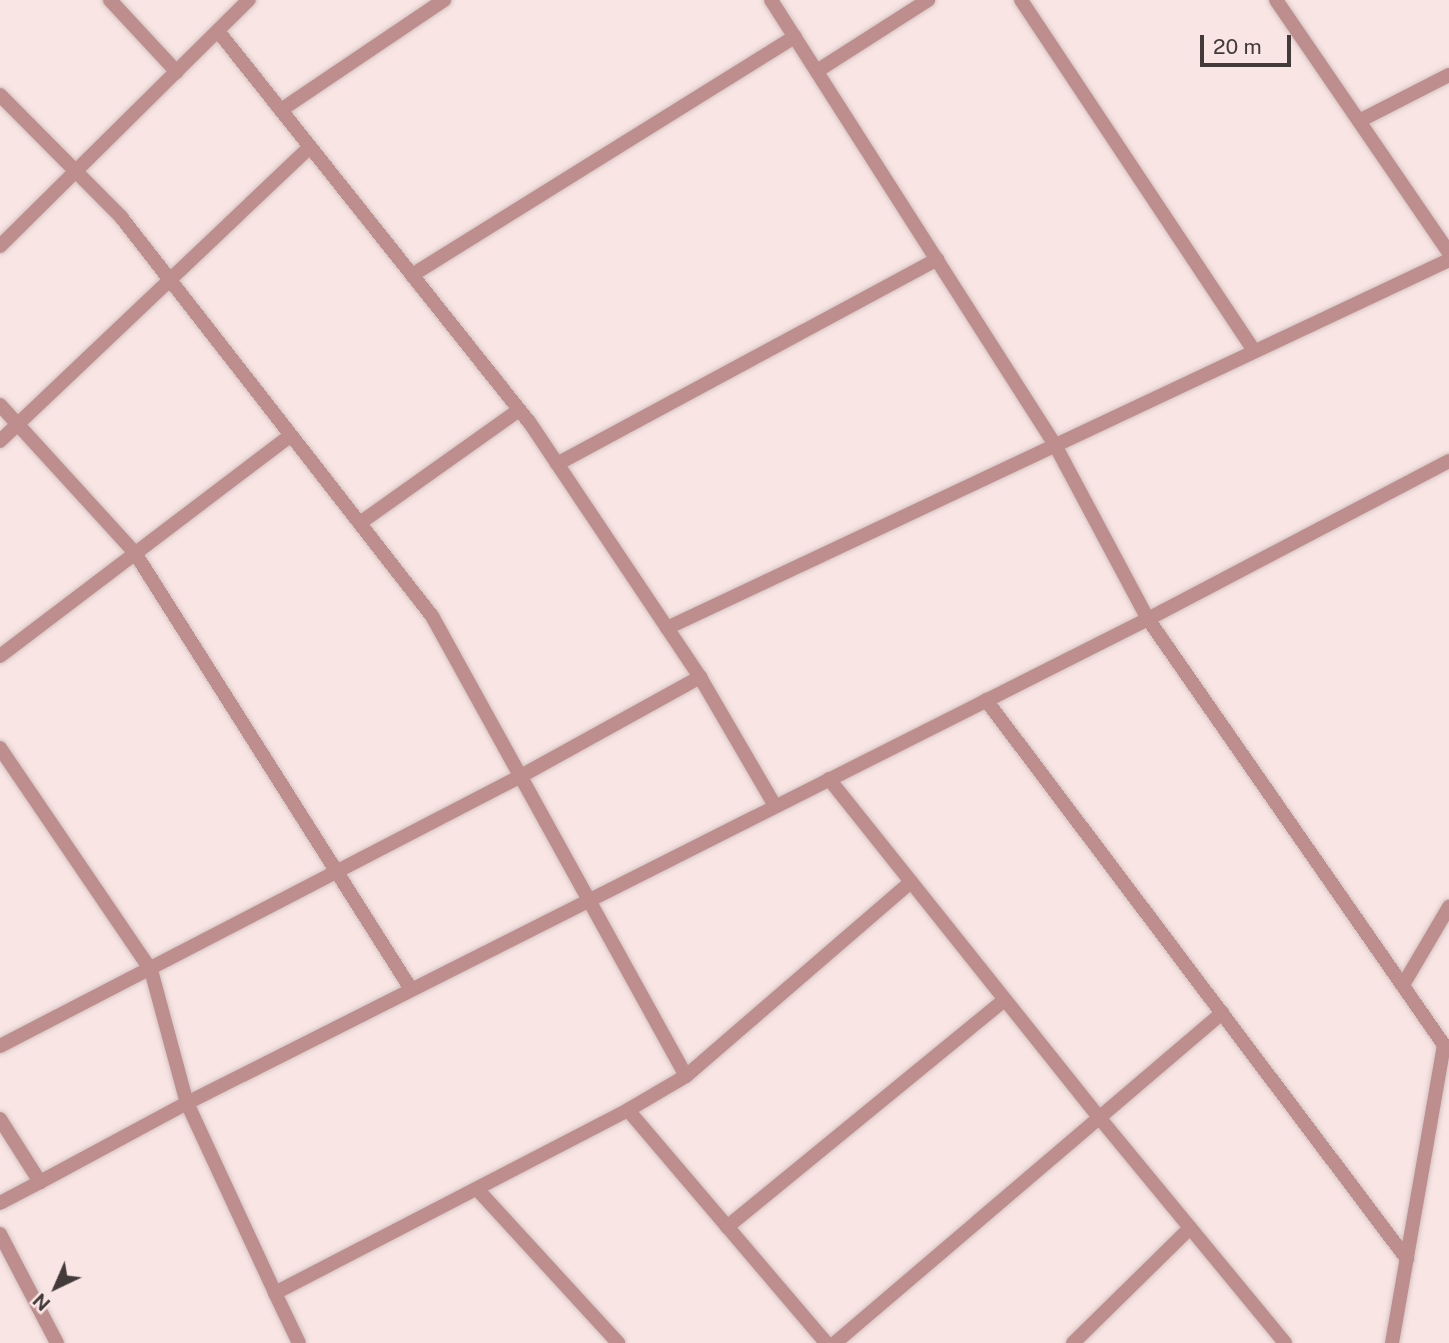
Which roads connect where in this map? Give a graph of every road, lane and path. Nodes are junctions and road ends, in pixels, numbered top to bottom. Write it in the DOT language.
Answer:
graph roads {
  1 [pos="110,0"];
  2 [pos="249,0"];
  3 [pos="444,0"];
  4 [pos="771,0"];
  5 [pos="928,0"];
  6 [pos="1021,0"];
  7 [pos="1276,0"];
  8 [pos="218,31"];
  9 [pos="794,37"];
  10 [pos="817,71"];
  11 [pos="177,72"];
  12 [pos="1449,75"];
  13 [pos="0,94"];
  14 [pos="281,110"];
  15 [pos="1359,121"];
  16 [pos="310,147"];
  17 [pos="77,172"];
  18 [pos="0,246"];
  19 [pos="1449,253"];
  20 [pos="937,259"];
  21 [pos="1449,260"];
  22 [pos="412,275"];
  23 [pos="171,281"];
  24 [pos="1254,351"];
  25 [pos="0,405"];
  26 [pos="519,410"];
  27 [pos="18,425"];
  28 [pos="291,435"];
  29 [pos="0,441"];
  30 [pos="1055,445"];
  31 [pos="1449,460"];
  32 [pos="557,464"];
  33 [pos="360,523"];
  34 [pos="135,553"];
  35 [pos="1148,619"];
  36 [pos="667,628"];
  37 [pos="0,656"];
  38 [pos="700,677"];
  39 [pos="986,700"];
  40 [pos="0,748"];
  41 [pos="521,776"];
  42 [pos="828,779"];
  43 [pos="775,806"];
  44 [pos="337,872"];
  45 [pos="911,882"];
  46 [pos="589,900"];
  47 [pos="1449,907"];
  48 [pos="151,970"];
  49 [pos="1402,985"];
  50 [pos="411,989"];
  51 [pos="1004,1000"];
  52 [pos="1222,1013"];
  53 [pos="0,1046"];
  54 [pos="686,1076"];
  55 [pos="187,1103"];
  56 [pos="628,1110"];
  57 [pos="1098,1116"];
  58 [pos="0,1119"];
  59 [pos="40,1182"];
  60 [pos="477,1189"];
  61 [pos="0,1203"];
  62 [pos="727,1227"];
  63 [pos="1190,1228"];
  64 [pos="0,1234"];
  65 [pos="1407,1259"];
  66 [pos="275,1293"];
  67 [pos="57,1343"];
  68 [pos="299,1343"];
  69 [pos="618,1343"];
  70 [pos="826,1343"];
  71 [pos="835,1343"];
  72 [pos="1073,1343"];
  73 [pos="1285,1343"];
  74 [pos="1392,1343"];
  1 -- 11 [label="street"];
  2 -- 8 [label="street"];
  3 -- 14 [label="street"];
  4 -- 9 [label="street"];
  5 -- 10 [label="street"];
  6 -- 24 [label="street"];
  7 -- 15 [label="street"];
  8 -- 11 [label="street"];
  8 -- 14 [label="street"];
  9 -- 10 [label="street"];
  9 -- 22 [label="street"];
  10 -- 20 [label="street"];
  11 -- 17 [label="street"];
  12 -- 15 [label="street"];
  13 -- 17 [label="street"];
  14 -- 16 [label="street"];
  15 -- 19 [label="street"];
  16 -- 22 [label="street"];
  16 -- 23 [label="street"];
  17 -- 18 [label="street"];
  17 -- 23 [label="street"];
  20 -- 30 [label="street"];
  20 -- 32 [label="street"];
  21 -- 24 [label="street"];
  22 -- 26 [label="street"];
  23 -- 27 [label="street"];
  23 -- 28 [label="street"];
  24 -- 30 [label="street"];
  25 -- 27 [label="street"];
  26 -- 32 [label="street"];
  26 -- 33 [label="street"];
  27 -- 29 [label="street"];
  27 -- 34 [label="street"];
  28 -- 33 [label="street"];
  28 -- 34 [label="street"];
  30 -- 35 [label="street"];
  30 -- 36 [label="street"];
  31 -- 35 [label="street"];
  32 -- 36 [label="street"];
  33 -- 41 [label="street"];
  34 -- 37 [label="street"];
  34 -- 44 [label="street"];
  35 -- 39 [label="street"];
  35 -- 49 [label="street"];
  36 -- 38 [label="street"];
  38 -- 41 [label="street"];
  38 -- 43 [label="street"];
  39 -- 42 [label="street"];
  39 -- 52 [label="street"];
  40 -- 48 [label="street"];
  41 -- 44 [label="street"];
  41 -- 46 [label="street"];
  42 -- 43 [label="street"];
  42 -- 45 [label="street"];
  43 -- 46 [label="street"];
  44 -- 48 [label="street"];
  44 -- 50 [label="street"];
  45 -- 51 [label="street"];
  45 -- 54 [label="street"];
  46 -- 50 [label="street"];
  46 -- 54 [label="street"];
  47 -- 49 [label="street"];
  48 -- 53 [label="street"];
  48 -- 55 [label="street"];
  49 -- 65 [label="street"];
  50 -- 55 [label="street"];
  51 -- 57 [label="street"];
  51 -- 62 [label="street"];
  52 -- 57 [label="street"];
  52 -- 65 [label="street"];
  54 -- 56 [label="street"];
  55 -- 59 [label="street"];
  55 -- 66 [label="street"];
  56 -- 60 [label="street"];
  56 -- 62 [label="street"];
  57 -- 63 [label="street"];
  57 -- 71 [label="street"];
  58 -- 59 [label="street"];
  59 -- 61 [label="street"];
  60 -- 66 [label="street"];
  60 -- 69 [label="street"];
  62 -- 70 [label="street"];
  63 -- 72 [label="street"];
  63 -- 73 [label="street"];
  64 -- 67 [label="street"];
  65 -- 74 [label="street"];
  66 -- 68 [label="street"];
}
